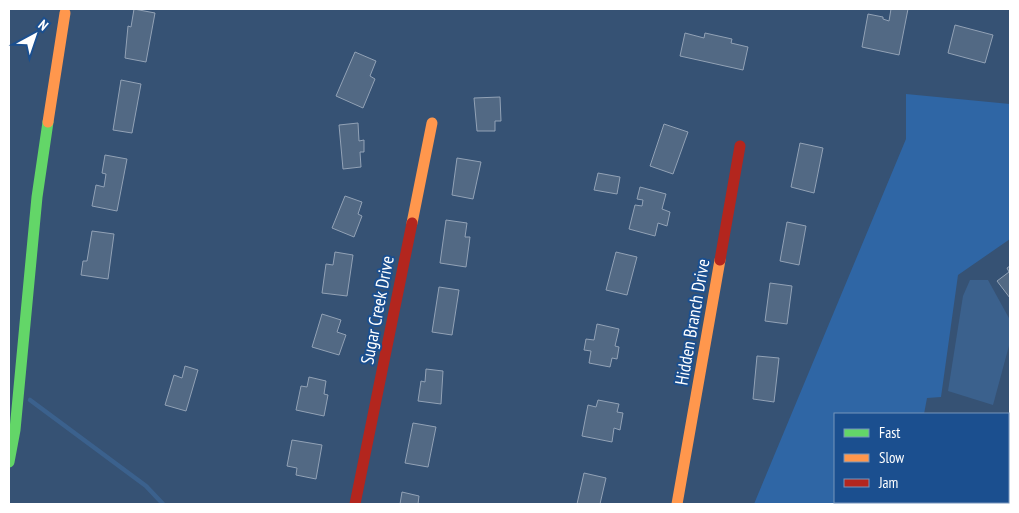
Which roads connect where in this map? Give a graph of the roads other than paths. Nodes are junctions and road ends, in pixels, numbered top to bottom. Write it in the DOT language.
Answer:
graph roads {
  1 [pos="65,12"];
  2 [pos="432,123"];
  3 [pos="740,146"];
  4 [pos="9,462"];
  5 [pos="355,504"];
  6 [pos="677,504"];
  1 -- 4 [label="street"];
  2 -- 5 [label="street, Sugar Creek Drive"];
  3 -- 6 [label="street, Hidden Branch Drive"];
}
